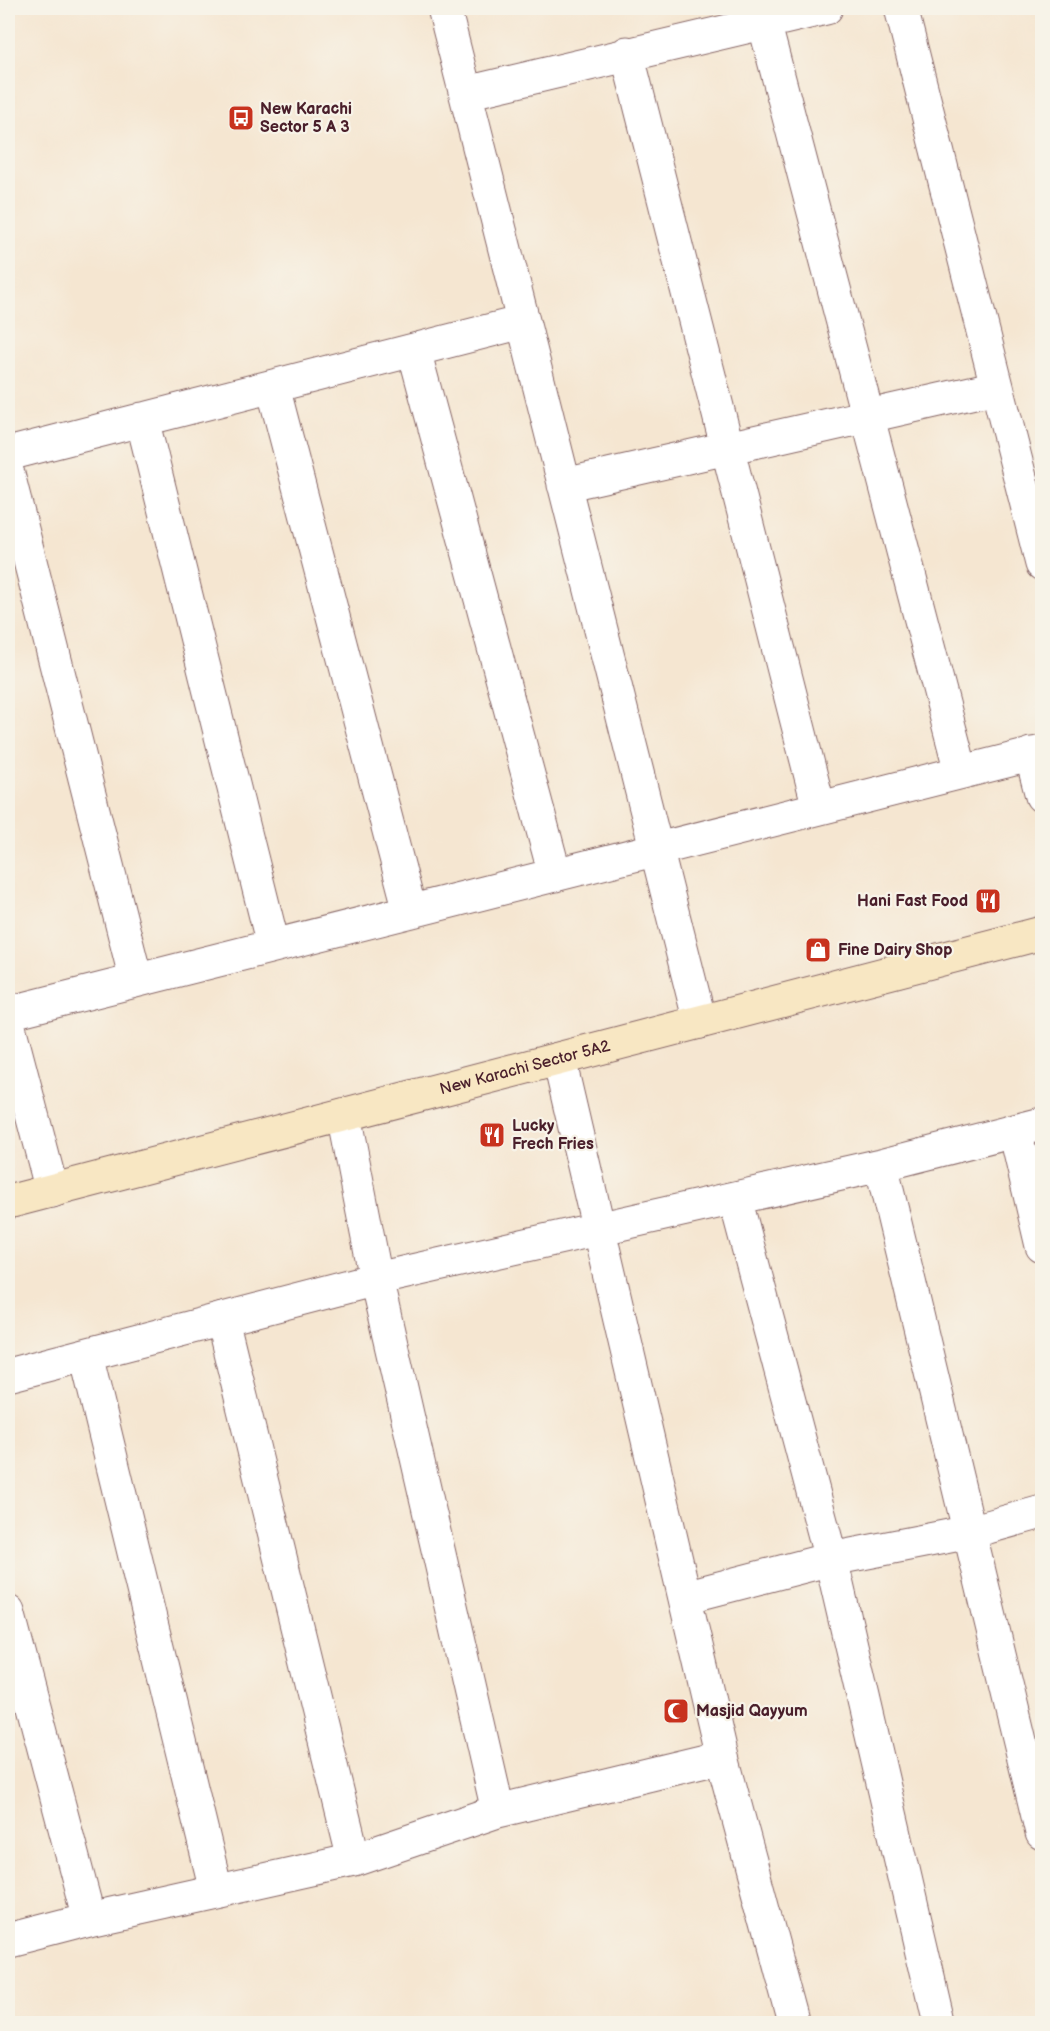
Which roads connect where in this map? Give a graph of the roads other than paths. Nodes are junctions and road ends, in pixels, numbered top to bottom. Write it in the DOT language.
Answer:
graph roads {
  1 [pos="444,8"];
  2 [pos="826,8"];
  3 [pos="901,8"];
  4 [pos="764,22"];
  5 [pos="627,53"];
  6 [pos="466,93"];
  7 [pos="523,322"];
  8 [pos="414,350"];
  9 [pos="273,387"];
  10 [pos="998,387"];
  11 [pos="868,416"];
  12 [pos="142,419"];
  13 [pos="728,448"];
  14 [pos="8,454"];
  15 [pos="8,474"];
  16 [pos="564,485"];
  17 [pos="1042,564"];
  18 [pos="1037,753"];
  19 [pos="961,772"];
  20 [pos="1042,796"];
  21 [pos="819,808"];
  22 [pos="656,849"];
  23 [pos="555,875"];
  24 [pos="410,911"];
  25 [pos="1042,933"];
  26 [pos="273,945"];
  27 [pos="136,980"];
  28 [pos="8,1013"];
  29 [pos="700,1022"];
  30 [pos="8,1023"];
  31 [pos="559,1059"];
  32 [pos="344,1115"];
  33 [pos="1029,1127"];
  34 [pos="881,1165"];
  35 [pos="52,1191"];
  36 [pos="735,1198"];
  37 [pos="8,1202"];
  38 [pos="598,1229"];
  39 [pos="1042,1246"];
  40 [pos="376,1279"];
  41 [pos="222,1319"];
  42 [pos="86,1355"];
  43 [pos="8,1375"];
  44 [pos="1042,1512"];
  45 [pos="970,1532"];
  46 [pos="831,1559"];
  47 [pos="685,1597"];
  48 [pos="8,1611"];
  49 [pos="722,1757"];
  50 [pos="498,1811"];
  51 [pos="1042,1833"];
  52 [pos="354,1860"];
  53 [pos="216,1890"];
  54 [pos="89,1918"];
  55 [pos="8,1940"];
  56 [pos="794,2024"];
  57 [pos="939,2024"];
  1 -- 6 [label="street"];
  2 -- 4 [label="street"];
  3 -- 10 [label="street"];
  4 -- 5 [label="street"];
  4 -- 11 [label="street"];
  5 -- 6 [label="street"];
  5 -- 13 [label="street"];
  6 -- 7 [label="street"];
  7 -- 8 [label="street"];
  7 -- 16 [label="street"];
  8 -- 9 [label="street"];
  8 -- 23 [label="street"];
  9 -- 12 [label="street"];
  9 -- 24 [label="street"];
  10 -- 11 [label="street"];
  10 -- 17 [label="street"];
  11 -- 13 [label="street"];
  11 -- 19 [label="street"];
  12 -- 14 [label="street"];
  12 -- 26 [label="street"];
  13 -- 16 [label="street"];
  13 -- 21 [label="street"];
  15 -- 27 [label="street"];
  16 -- 22 [label="street"];
  18 -- 19 [label="street"];
  18 -- 20 [label="street"];
  19 -- 21 [label="street"];
  21 -- 22 [label="street"];
  22 -- 23 [label="street"];
  22 -- 29 [label="street"];
  23 -- 24 [label="street"];
  24 -- 26 [label="street"];
  25 -- 29 [label="street, New Karachi Sector 5A2"];
  26 -- 27 [label="street"];
  27 -- 28 [label="street"];
  29 -- 31 [label="street, New Karachi Sector 5A2"];
  30 -- 35 [label="street"];
  31 -- 32 [label="street, New Karachi Sector 5A2"];
  31 -- 38 [label="street"];
  32 -- 35 [label="street, New Karachi Sector 5A2"];
  32 -- 40 [label="street"];
  33 -- 34 [label="street"];
  33 -- 39 [label="street"];
  34 -- 36 [label="street"];
  34 -- 45 [label="street"];
  35 -- 37 [label="street, New Karachi Sector 5A2"];
  36 -- 38 [label="street"];
  36 -- 46 [label="street"];
  38 -- 40 [label="street"];
  38 -- 47 [label="street"];
  40 -- 41 [label="street"];
  40 -- 50 [label="street"];
  41 -- 42 [label="street"];
  41 -- 52 [label="street"];
  42 -- 43 [label="street"];
  42 -- 53 [label="street"];
  44 -- 45 [label="street"];
  45 -- 46 [label="street"];
  45 -- 51 [label="street"];
  46 -- 47 [label="street"];
  46 -- 57 [label="street"];
  47 -- 49 [label="street"];
  48 -- 54 [label="street"];
  49 -- 50 [label="street"];
  49 -- 56 [label="street"];
  50 -- 52 [label="street"];
  52 -- 53 [label="street"];
  53 -- 54 [label="street"];
  54 -- 55 [label="street"];
}
